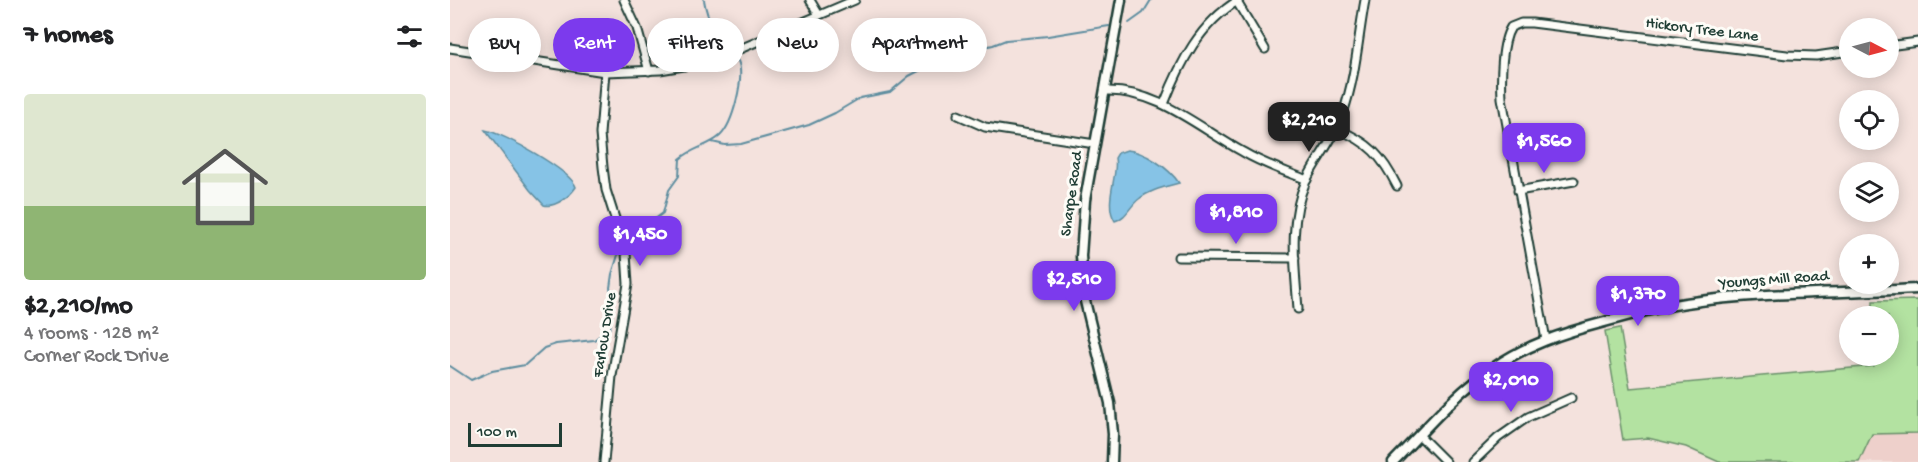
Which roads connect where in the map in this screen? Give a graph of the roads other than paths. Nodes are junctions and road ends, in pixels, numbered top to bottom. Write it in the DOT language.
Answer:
graph roads {
  1 [pos="624,0"];
  2 [pos="810,0"];
  3 [pos="855,0"];
  4 [pos="1120,0"];
  5 [pos="1365,0"];
  6 [pos="1238,1"];
  7 [pos="819,15"];
  8 [pos="1918,42"];
  9 [pos="1899,45"];
  10 [pos="744,47"];
  11 [pos="450,48"];
  12 [pos="1265,50"];
  13 [pos="1839,53"];
  14 [pos="553,64"];
  15 [pos="647,64"];
  16 [pos="605,72"];
  17 [pos="1105,91"];
  18 [pos="1164,104"];
  19 [pos="958,115"];
  20 [pos="1337,129"];
  21 [pos="1095,144"];
  22 [pos="1307,180"];
  23 [pos="1574,181"];
  24 [pos="1398,186"];
  25 [pos="1518,191"];
  26 [pos="1178,257"];
  27 [pos="1294,258"];
  28 [pos="1918,289"];
  29 [pos="1298,309"];
  30 [pos="1546,340"];
  31 [pos="1571,398"];
  32 [pos="1419,435"];
  33 [pos="604,462"];
  34 [pos="1112,462"];
  35 [pos="1394,462"];
  36 [pos="1446,462"];
  37 [pos="1473,462"];
  1 -- 15 [label="street"];
  2 -- 7 [label="street"];
  3 -- 7 [label="street"];
  4 -- 17 [label="street, Sharpe Road"];
  5 -- 20 [label="street"];
  6 -- 12 [label="street"];
  6 -- 18 [label="street"];
  7 -- 10 [label="street"];
  8 -- 9 [label="street"];
  11 -- 14 [label="street"];
  13 -- 25 [label="street, Hickory Tree Lane"];
  16 -- 33 [label="street, Farlow Drive"];
  17 -- 18 [label="street"];
  17 -- 21 [label="street, Sharpe Road"];
  18 -- 22 [label="street"];
  19 -- 21 [label="street"];
  20 -- 22 [label="street"];
  20 -- 24 [label="street"];
  21 -- 34 [label="street, Sharpe Road"];
  22 -- 27 [label="street"];
  23 -- 25 [label="street"];
  25 -- 30 [label="street, Hickory Tree Lane"];
  26 -- 27 [label="street"];
  27 -- 29 [label="street"];
  28 -- 30 [label="street, Youngs Mill Road"];
  30 -- 32 [label="street, Youngs Mill Road"];
  31 -- 37 [label="street"];
  32 -- 35 [label="street, Youngs Mill Road"];
  32 -- 36 [label="street"];
}
